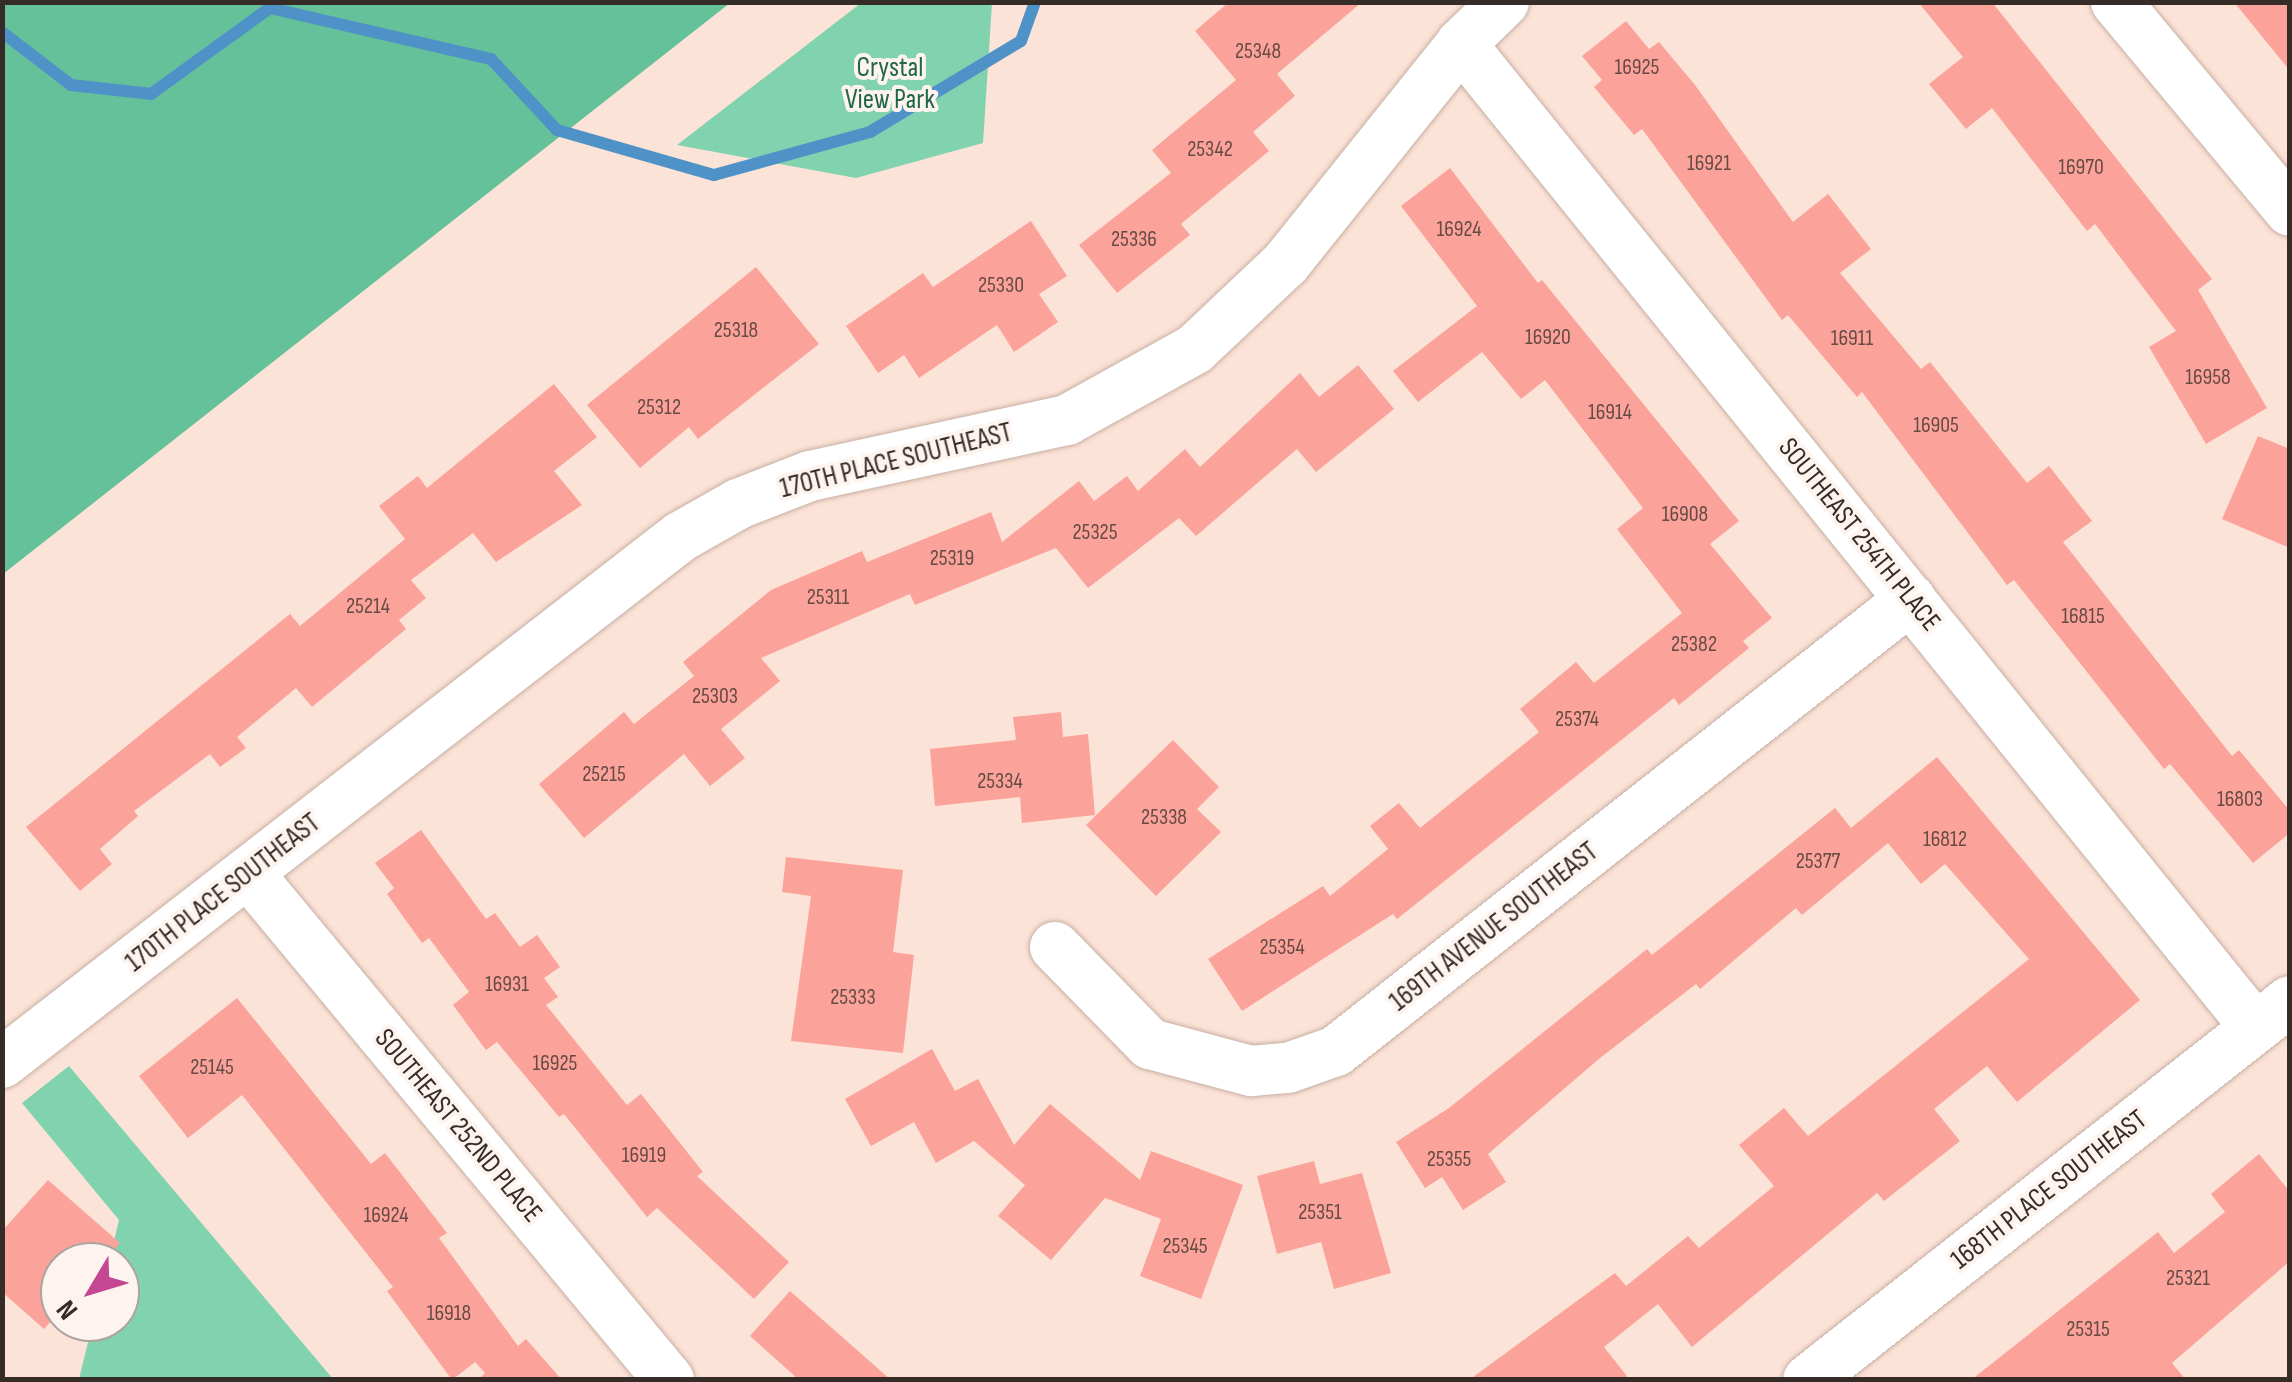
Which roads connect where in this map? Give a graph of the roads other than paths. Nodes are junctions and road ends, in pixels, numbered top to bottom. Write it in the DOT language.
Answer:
graph roads {
  1 [pos="1504,2"];
  2 [pos="2116,2"];
  3 [pos="1461,44"];
  4 [pos="2290,211"];
  5 [pos="1911,599"];
  6 [pos="248,873"];
  7 [pos="1055,946"];
  8 [pos="2272,1014"];
  9 [pos="2,1063"];
  10 [pos="668,1380"];
  11 [pos="1808,1380"];
  1 -- 3 [label="street, 170TH PLACE SOUTHEAST"];
  2 -- 4 [label="street"];
  3 -- 5 [label="street, SOUTHEAST 254TH PLACE"];
  3 -- 6 [label="street, 170TH PLACE SOUTHEAST"];
  5 -- 7 [label="street, 169TH AVENUE SOUTHEAST"];
  5 -- 8 [label="street, SOUTHEAST 254TH PLACE"];
  6 -- 9 [label="street, 170TH PLACE SOUTHEAST"];
  6 -- 10 [label="street, SOUTHEAST 252ND PLACE"];
  8 -- 11 [label="street, 168TH PLACE SOUTHEAST"];
}
